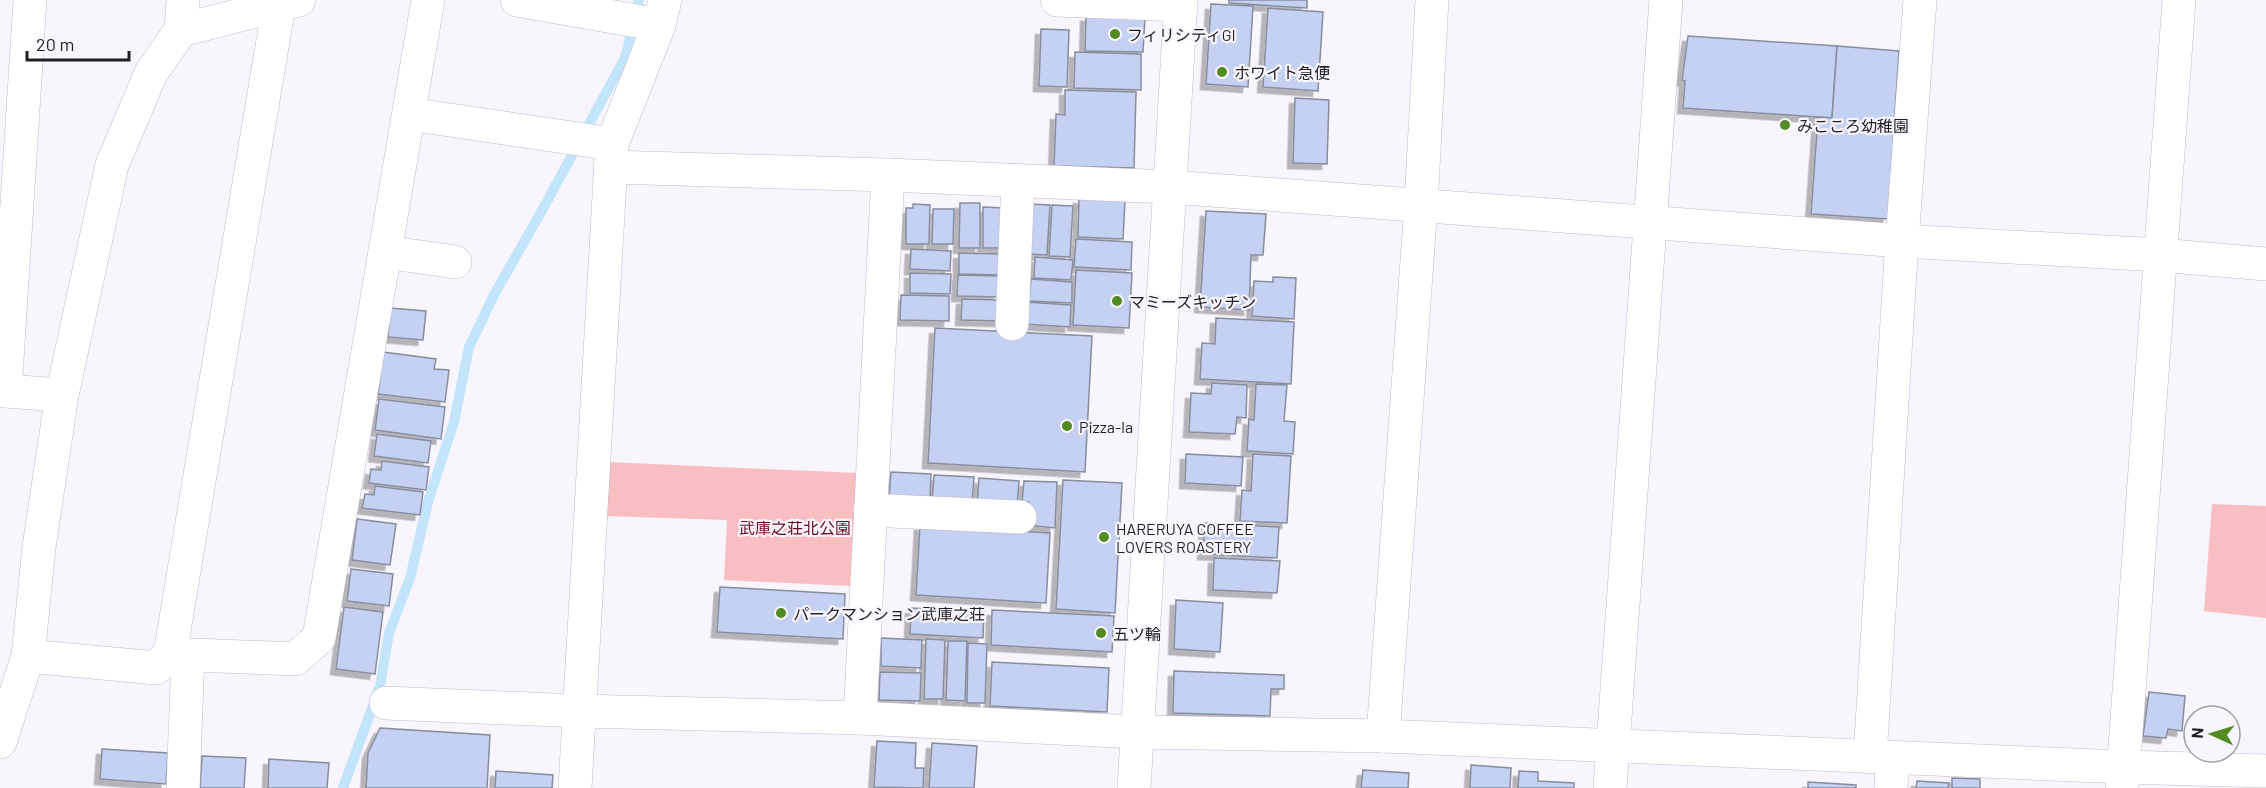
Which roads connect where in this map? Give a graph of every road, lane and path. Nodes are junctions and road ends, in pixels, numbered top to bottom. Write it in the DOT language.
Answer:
graph roads {
  1 [pos="30,0"];
  2 [pos="428,0"];
  3 [pos="517,0"];
  4 [pos="1057,0"];
  5 [pos="1432,0"];
  6 [pos="1666,0"];
  7 [pos="1920,0"];
  8 [pos="2179,0"];
  9 [pos="1181,2"];
  10 [pos="290,3"];
  11 [pos="182,15"];
  12 [pos="649,17"];
  13 [pos="409,114"];
  14 [pos="598,148"];
  15 [pos="888,175"];
  16 [pos="1018,180"];
  17 [pos="1170,187"];
  18 [pos="1421,205"];
  19 [pos="1650,224"];
  20 [pos="1902,241"];
  21 [pos="386,252"];
  22 [pos="2160,255"];
  23 [pos="455,262"];
  24 [pos="2266,264"];
  25 [pos="1012,324"];
  26 [pos="62,395"];
  27 [pos="870,510"];
  28 [pos="1020,517"];
  29 [pos="179,655"];
  30 [pos="28,656"];
  31 [pos="386,703"];
  32 [pos="579,711"];
  33 [pos="860,718"];
  34 [pos="1137,732"];
  35 [pos="1383,736"];
  36 [pos="0,742"];
  37 [pos="1613,746"];
  38 [pos="1884,768"];
  39 [pos="2266,771"];
  40 [pos="2122,778"];
  41 [pos="183,788"];
  42 [pos="575,788"];
  43 [pos="1134,788"];
  44 [pos="1610,788"];
  1 -- 26 [label="street"];
  2 -- 13 [label="street"];
  3 -- 12 [label="street"];
  4 -- 9 [label="street"];
  5 -- 18 [label="street"];
  6 -- 19 [label="street"];
  7 -- 20 [label="street"];
  8 -- 22 [label="street"];
  9 -- 17 [label="street"];
  10 -- 11 [label="street"];
  10 -- 29 [label="street"];
  11 -- 26 [label="street"];
  12 -- 14 [label="street"];
  13 -- 14 [label="street"];
  13 -- 21 [label="street"];
  14 -- 15 [label="street"];
  14 -- 32 [label="street"];
  15 -- 16 [label="street"];
  15 -- 27 [label="street"];
  16 -- 17 [label="street"];
  16 -- 25 [label="street"];
  17 -- 18 [label="street"];
  17 -- 34 [label="street"];
  18 -- 19 [label="street"];
  18 -- 35 [label="street"];
  19 -- 20 [label="street"];
  19 -- 37 [label="street"];
  20 -- 22 [label="street"];
  20 -- 38 [label="street"];
  21 -- 23 [label="street"];
  21 -- 29 [label="street"];
  22 -- 24 [label="street"];
  22 -- 40 [label="street"];
  26 -- 30 [label="street"];
  27 -- 28 [label="street"];
  27 -- 33 [label="street"];
  29 -- 30 [label="street"];
  29 -- 41 [label="street"];
  30 -- 36 [label="street"];
  31 -- 32 [label="street"];
  32 -- 33 [label="street"];
  32 -- 42 [label="street"];
  33 -- 34 [label="street"];
  34 -- 35 [label="street"];
  34 -- 43 [label="street"];
  35 -- 37 [label="street"];
  37 -- 38 [label="street"];
  37 -- 44 [label="street"];
  38 -- 40 [label="street"];
  39 -- 40 [label="street"];
}
